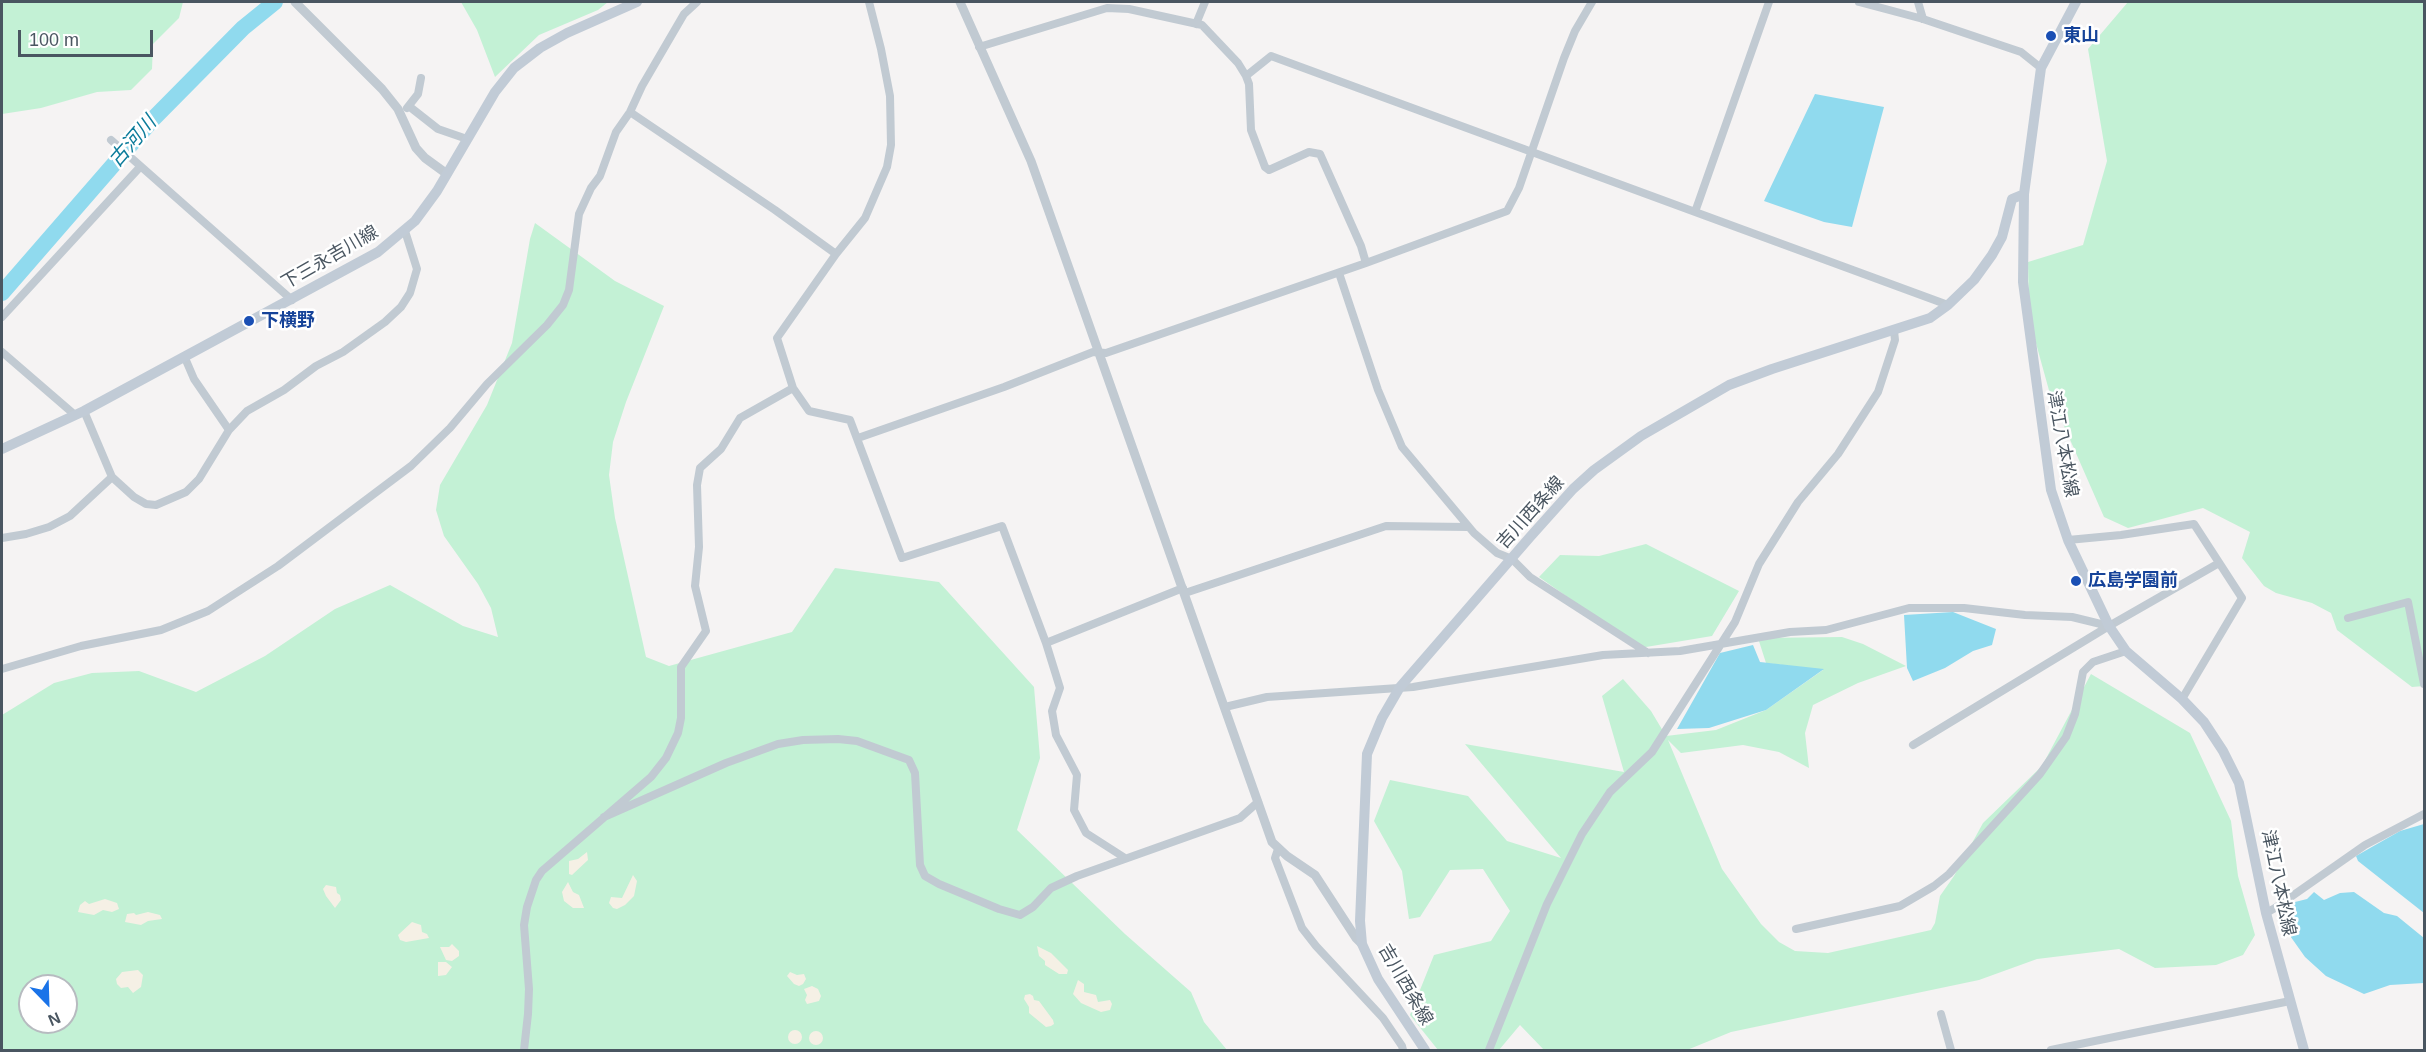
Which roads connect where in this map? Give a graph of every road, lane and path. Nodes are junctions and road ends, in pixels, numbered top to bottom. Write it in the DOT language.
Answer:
graph roads {
  1 [pos="295,2"];
  2 [pos="637,2"];
  3 [pos="697,2"];
  4 [pos="869,2"];
  5 [pos="960,2"];
  6 [pos="1205,2"];
  7 [pos="1592,2"];
  8 [pos="1769,2"];
  9 [pos="1859,2"];
  10 [pos="1918,2"];
  11 [pos="2076,2"];
  12 [pos="1923,19"];
  13 [pos="1196,24"];
  14 [pos="979,47"];
  15 [pos="2041,68"];
  16 [pos="1246,76"];
  17 [pos="421,78"];
  18 [pos="410,106"];
  19 [pos="400,112"];
  20 [pos="630,112"];
  21 [pos="467,139"];
  22 [pos="111,140"];
  23 [pos="1531,152"];
  24 [pos="139,166"];
  25 [pos="447,174"];
  26 [pos="2024,194"];
  27 [pos="1695,212"];
  28 [pos="405,231"];
  29 [pos="836,254"];
  30 [pos="1366,263"];
  31 [pos="1339,273"];
  32 [pos="292,300"];
  33 [pos="1948,305"];
  34 [pos="2,317"];
  35 [pos="1894,331"];
  36 [pos="2,352"];
  37 [pos="1100,352"];
  38 [pos="185,358"];
  39 [pos="794,388"];
  40 [pos="79,413"];
  41 [pos="229,430"];
  42 [pos="858,438"];
  43 [pos="2,449"];
  44 [pos="112,477"];
  45 [pos="1468,527"];
  46 [pos="2,538"];
  47 [pos="2068,540"];
  48 [pos="1512,559"];
  49 [pos="2219,563"];
  50 [pos="1184,590"];
  51 [pos="2348,618"];
  52 [pos="2109,626"];
  53 [pos="1046,643"];
  54 [pos="1718,646"];
  55 [pos="2126,651"];
  56 [pos="1650,654"];
  57 [pos="2,669"];
  58 [pos="2424,684"];
  59 [pos="1400,687"];
  60 [pos="2182,699"];
  61 [pos="1225,707"];
  62 [pos="1913,746"];
  63 [pos="1258,802"];
  64 [pos="2424,814"];
  65 [pos="604,817"];
  66 [pos="1278,849"];
  67 [pos="1125,858"];
  68 [pos="2266,913"];
  69 [pos="1796,929"];
  70 [pos="1362,944"];
  71 [pos="2290,1000"];
  72 [pos="1941,1014"];
  73 [pos="524,1050"];
  74 [pos="1403,1050"];
  75 [pos="1425,1050"];
  76 [pos="1489,1050"];
  77 [pos="1951,1050"];
  78 [pos="2051,1050"];
  79 [pos="2304,1050"];
  1 -- 19 [label="street"];
  2 -- 21 [label="main road, 下三永吉川線"];
  3 -- 20 [label="street"];
  4 -- 29 [label="street"];
  5 -- 14 [label="street"];
  6 -- 13 [label="street"];
  7 -- 23 [label="street"];
  8 -- 27 [label="street"];
  9 -- 12 [label="street"];
  10 -- 12 [label="street"];
  11 -- 15 [label="main road, 津江八本松線"];
  12 -- 15 [label="street"];
  13 -- 14 [label="street"];
  13 -- 16 [label="street"];
  14 -- 37 [label="street"];
  15 -- 26 [label="main road, 津江八本松線"];
  16 -- 23 [label="street"];
  16 -- 30 [label="street"];
  17 -- 18 [label="street"];
  18 -- 19 [label="street"];
  18 -- 21 [label="street"];
  19 -- 25 [label="street"];
  20 -- 29 [label="street"];
  20 -- 57 [label="street"];
  21 -- 25 [label="main road, 下三永吉川線"];
  22 -- 24 [label="street"];
  23 -- 27 [label="street"];
  23 -- 30 [label="street"];
  24 -- 32 [label="street"];
  24 -- 34 [label="street"];
  25 -- 28 [label="main road, 下三永吉川線"];
  26 -- 33 [label="main road, 吉川西条線"];
  26 -- 47 [label="main road, 津江八本松線"];
  27 -- 33 [label="street"];
  28 -- 32 [label="main road, 下三永吉川線"];
  28 -- 41 [label="street"];
  29 -- 39 [label="street"];
  30 -- 31 [label="street"];
  31 -- 37 [label="street"];
  31 -- 45 [label="street"];
  32 -- 38 [label="main road, 下三永吉川線"];
  33 -- 35 [label="main road, 吉川西条線"];
  35 -- 48 [label="main road, 吉川西条線"];
  35 -- 54 [label="street"];
  36 -- 40 [label="street"];
  37 -- 42 [label="street"];
  37 -- 50 [label="street"];
  38 -- 40 [label="main road, 下三永吉川線"];
  38 -- 41 [label="street"];
  39 -- 42 [label="street"];
  39 -- 65 [label="street"];
  40 -- 43 [label="main road, 下三永吉川線"];
  40 -- 44 [label="street"];
  41 -- 44 [label="street"];
  42 -- 53 [label="street"];
  44 -- 46 [label="street"];
  45 -- 48 [label="street"];
  45 -- 50 [label="street"];
  47 -- 49 [label="street"];
  47 -- 52 [label="main road, 津江八本松線"];
  48 -- 56 [label="street"];
  48 -- 59 [label="main road, 吉川西条線"];
  49 -- 52 [label="street"];
  49 -- 60 [label="street"];
  50 -- 53 [label="street"];
  50 -- 61 [label="street"];
  51 -- 58 [label="street"];
  52 -- 54 [label="street"];
  52 -- 55 [label="main road, 津江八本松線"];
  52 -- 62 [label="street"];
  53 -- 67 [label="street"];
  54 -- 56 [label="street"];
  54 -- 76 [label="street"];
  55 -- 60 [label="main road, 津江八本松線"];
  55 -- 69 [label="street"];
  56 -- 59 [label="street"];
  59 -- 61 [label="street"];
  59 -- 70 [label="main road, 吉川西条線"];
  60 -- 68 [label="main road, 津江八本松線"];
  61 -- 63 [label="street"];
  63 -- 66 [label="street"];
  63 -- 67 [label="street"];
  64 -- 68 [label="street"];
  65 -- 67 [label="street"];
  65 -- 73 [label="street"];
  66 -- 70 [label="street"];
  66 -- 74 [label="street"];
  68 -- 71 [label="main road, 津江八本松線"];
  70 -- 75 [label="main road, 吉川西条線"];
  71 -- 78 [label="street"];
  71 -- 79 [label="main road, 津江八本松線"];
  72 -- 77 [label="street"];
}
